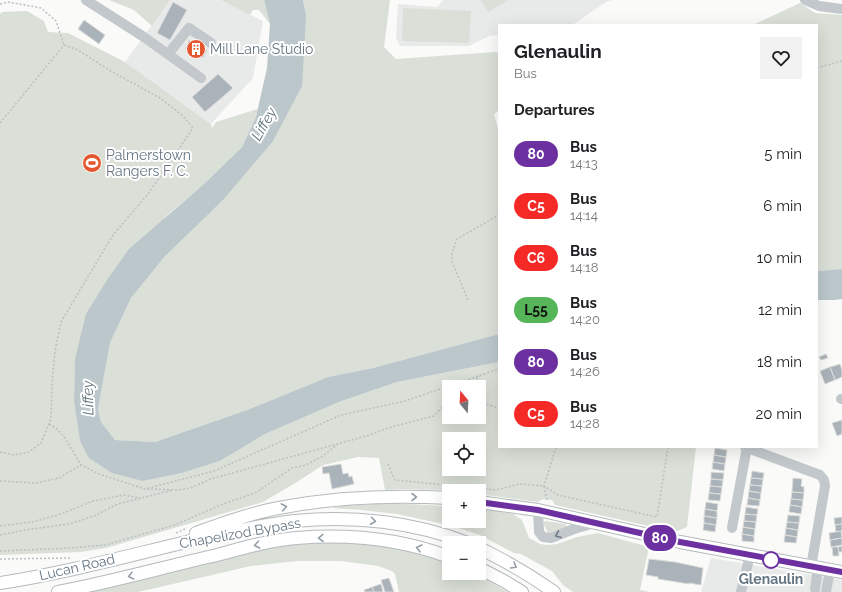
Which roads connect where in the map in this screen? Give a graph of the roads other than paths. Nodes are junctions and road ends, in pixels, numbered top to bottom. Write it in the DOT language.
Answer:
graph roads {
  1 [pos="86,0"];
  2 [pos="805,0"];
  3 [pos="842,9"];
  4 [pos="210,43"];
  5 [pos="168,54"];
  6 [pos="201,78"];
  7 [pos="747,448"];
  8 [pos="750,448"];
  9 [pos="442,498"];
  10 [pos="486,503"];
  11 [pos="541,511"];
  12 [pos="595,523"];
  13 [pos="732,528"];
  14 [pos="451,536"];
  15 [pos="154,549"];
  16 [pos="486,551"];
  17 [pos="442,555"];
  18 [pos="750,555"];
  19 [pos="825,570"];
  20 [pos="486,572"];
  21 [pos="0,583"];
  22 [pos="815,589"];
  23 [pos="826,591"];
  24 [pos="58,592"];
  25 [pos="522,592"];
  26 [pos="554,592"];
  27 [pos="740,592"];
  1 -- 5 [label="street"];
  2 -- 3 [label="street"];
  4 -- 5 [label="street"];
  5 -- 6 [label="street"];
  7 -- 13 [label="street"];
  8 -- 19 [label="street"];
  15 -- 9 [label="main road, one-way"];
  10 -- 11 [label="main road"];
  11 -- 12 [label="main road"];
  12 -- 11 [label="street, one-way"];
  12 -- 18 [label="main road"];
  15 -- 14 [label="main road, Chapelizod Bypass, one-way"];
  15 -- 21 [label="main road, Lucan Road"];
  16 -- 26 [label="main road, one-way"];
  17 -- 24 [label="main road, Chapelizod Bypass, one-way"];
  18 -- 19 [label="main road"];
  18 -- 27 [label="street"];
  19 -- 22 [label="street"];
  19 -- 23 [label="street"];
  20 -- 25 [label="main road"];
}
